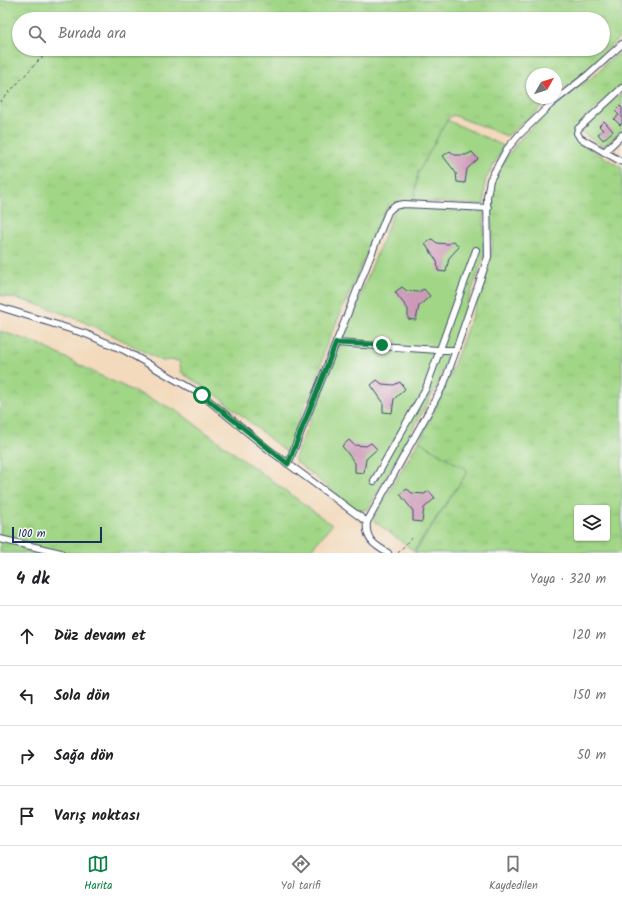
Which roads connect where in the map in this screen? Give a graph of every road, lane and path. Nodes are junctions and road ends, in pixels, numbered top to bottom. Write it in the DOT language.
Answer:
graph roads {
  1 [pos="622,44"];
  2 [pos="610,55"];
  3 [pos="44,56"];
  4 [pos="609,56"];
  5 [pos="622,88"];
  6 [pos="0,102"];
  7 [pos="622,135"];
  8 [pos="604,152"];
  9 [pos="622,162"];
  10 [pos="488,208"];
  11 [pos="476,250"];
  12 [pos="0,307"];
  13 [pos="336,343"];
  14 [pos="438,350"];
  15 [pos="455,350"];
  16 [pos="288,464"];
  17 [pos="374,481"];
  18 [pos="367,522"];
  19 [pos="412,538"];
  20 [pos="0,539"];
  21 [pos="61,553"];
  22 [pos="388,553"];
  23 [pos="398,553"];
  1 -- 2 [label="street"];
  3 -- 6 [label="path"];
  4 -- 10 [label="street"];
  5 -- 8 [label="street"];
  7 -- 8 [label="street"];
  8 -- 9 [label="street"];
  10 -- 13 [label="street"];
  10 -- 15 [label="street"];
  11 -- 14 [label="street"];
  12 -- 16 [label="street"];
  13 -- 14 [label="street"];
  13 -- 16 [label="street"];
  14 -- 15 [label="street"];
  14 -- 17 [label="street"];
  15 -- 18 [label="street"];
  16 -- 18 [label="street"];
  18 -- 22 [label="street"];
  19 -- 23 [label="path"];
  20 -- 21 [label="street"];
}
